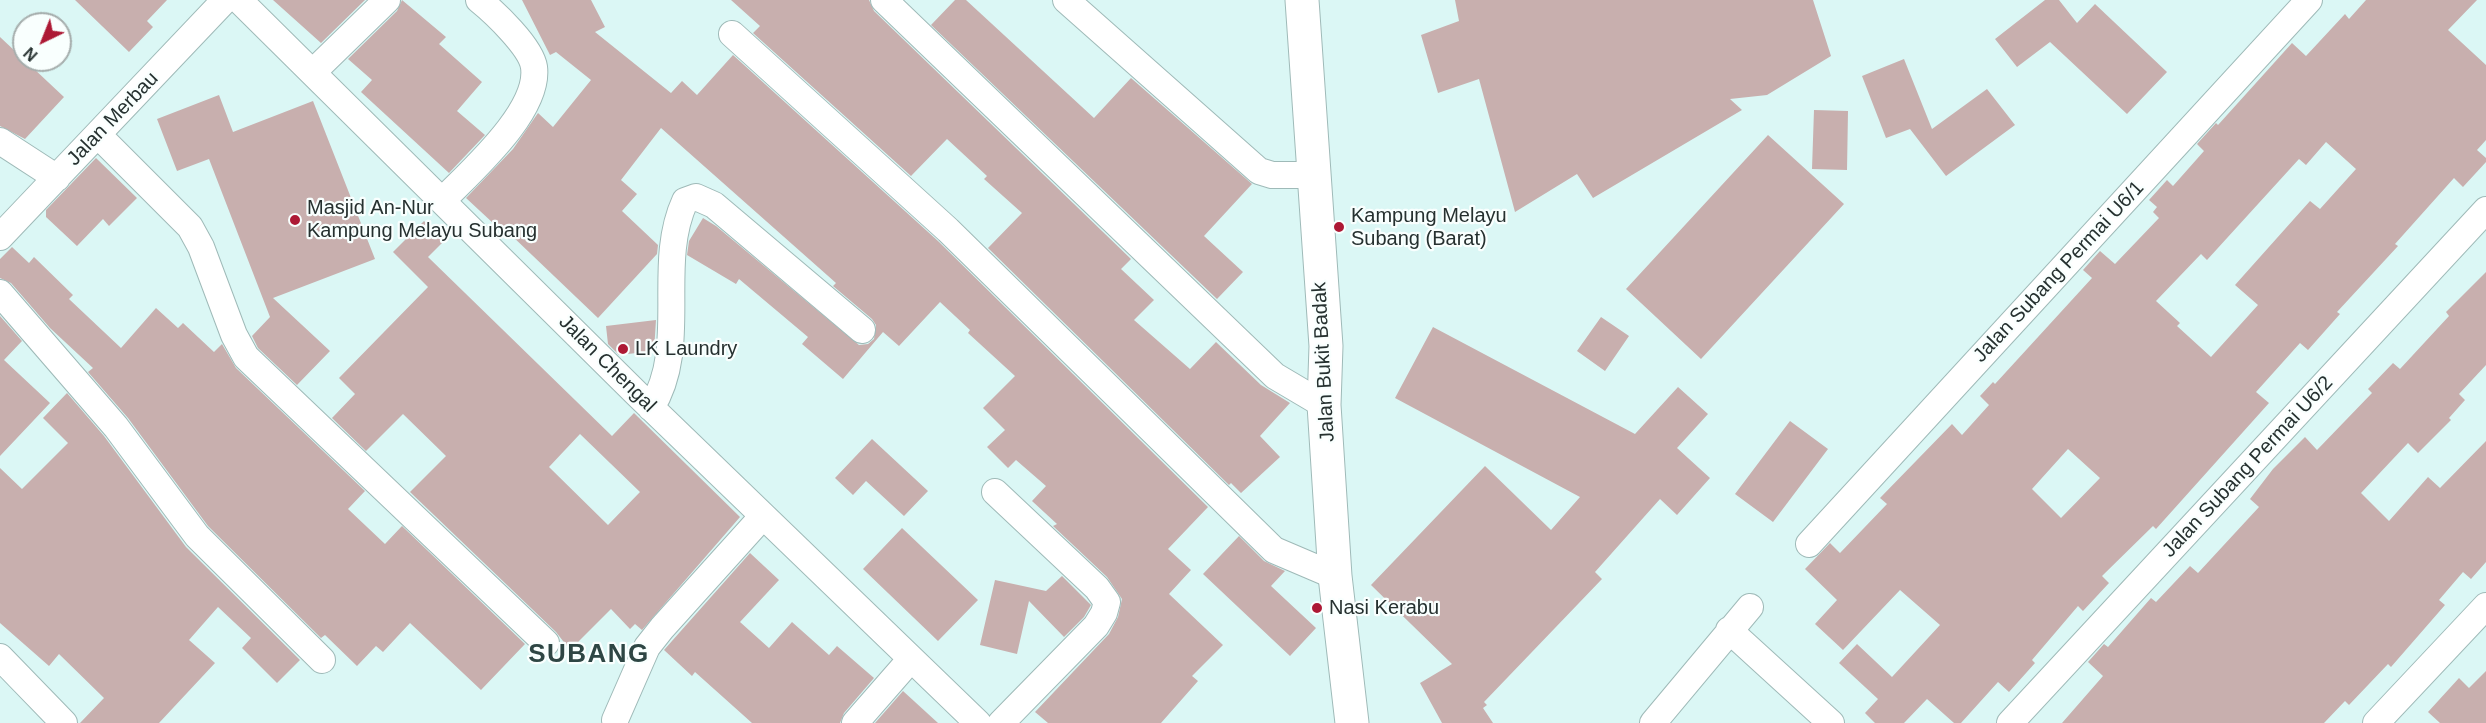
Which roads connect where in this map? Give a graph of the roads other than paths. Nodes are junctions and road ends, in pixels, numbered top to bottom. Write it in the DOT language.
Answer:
graph roads {
  1 [pos="225,0"];
  2 [pos="239,0"];
  3 [pos="387,0"];
  4 [pos="479,0"];
  5 [pos="884,0"];
  6 [pos="1066,0"];
  7 [pos="1302,0"];
  8 [pos="2309,0"];
  9 [pos="732,34"];
  10 [pos="314,71"];
  11 [pos="98,135"];
  12 [pos="0,141"];
  13 [pos="1312,175"];
  14 [pos="57,178"];
  15 [pos="444,200"];
  16 [pos="2486,210"];
  17 [pos="0,237"];
  18 [pos="0,293"];
  19 [pos="862,330"];
  20 [pos="1324,405"];
  21 [pos="651,408"];
  22 [pos="995,492"];
  23 [pos="762,516"];
  24 [pos="1809,544"];
  25 [pos="1335,576"];
  26 [pos="2486,606"];
  27 [pos="1750,607"];
  28 [pos="1729,630"];
  29 [pos="546,643"];
  30 [pos="0,657"];
  31 [pos="322,660"];
  32 [pos="910,660"];
  33 [pos="615,720"];
  34 [pos="64,723"];
  35 [pos="855,723"];
  36 [pos="978,723"];
  37 [pos="1001,723"];
  38 [pos="1352,723"];
  39 [pos="1653,723"];
  40 [pos="1831,723"];
  41 [pos="2010,723"];
  42 [pos="2376,723"];
  1 -- 11 [label="street, Jalan Merbau"];
  2 -- 10 [label="street, Jalan Chengal"];
  3 -- 10 [label="street"];
  4 -- 15 [label="street"];
  5 -- 20 [label="street"];
  6 -- 13 [label="street"];
  7 -- 13 [label="main road, Jalan Bukit Badak"];
  8 -- 24 [label="street, Jalan Subang Permai U6/1"];
  9 -- 25 [label="street"];
  10 -- 15 [label="street, Jalan Chengal"];
  11 -- 14 [label="street, Jalan Merbau"];
  11 -- 29 [label="street"];
  12 -- 14 [label="street"];
  13 -- 20 [label="main road, Jalan Bukit Badak"];
  14 -- 17 [label="street, Jalan Merbau"];
  15 -- 21 [label="street, Jalan Chengal"];
  16 -- 41 [label="street, Jalan Subang Permai U6/2"];
  18 -- 31 [label="street"];
  19 -- 21 [label="street"];
  20 -- 25 [label="main road, Jalan Bukit Badak"];
  21 -- 23 [label="street, Jalan Chengal"];
  22 -- 37 [label="street"];
  23 -- 32 [label="street, Jalan Chengal"];
  23 -- 33 [label="street"];
  25 -- 38 [label="main road, Jalan Bukit Badak"];
  26 -- 42 [label="street"];
  27 -- 28 [label="street"];
  28 -- 39 [label="street"];
  28 -- 40 [label="street"];
  30 -- 34 [label="street"];
  32 -- 35 [label="street"];
  32 -- 36 [label="street, Jalan Chengal"];
}
